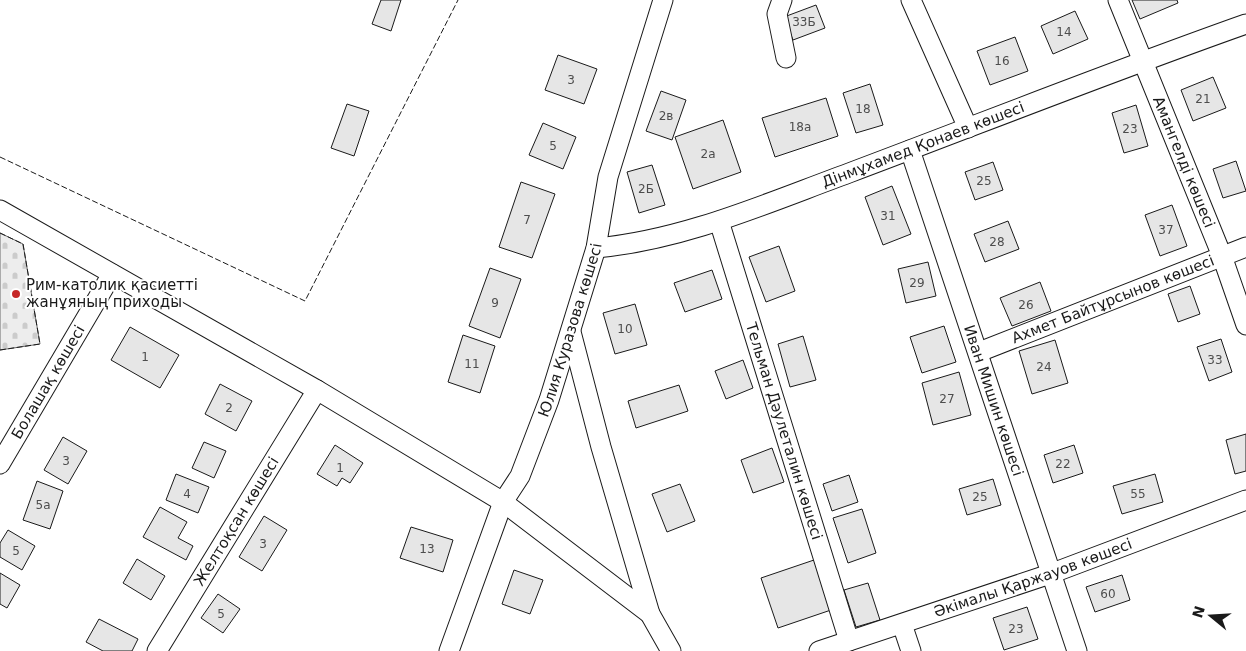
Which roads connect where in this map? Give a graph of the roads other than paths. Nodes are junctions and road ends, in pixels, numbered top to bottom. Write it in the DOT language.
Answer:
graph roads {
  1 [pos="663,0"];
  2 [pos="782,0"];
  3 [pos="911,0"];
  4 [pos="1118,0"];
  5 [pos="1246,24"];
  6 [pos="786,58"];
  7 [pos="1144,60"];
  8 [pos="968,128"];
  9 [pos="910,150"];
  10 [pos="0,210"];
  11 [pos="719,221"];
  12 [pos="1246,247"];
  13 [pos="596,248"];
  14 [pos="1222,256"];
  15 [pos="112,274"];
  16 [pos="1246,325"];
  17 [pos="571,332"];
  18 [pos="979,352"];
  19 [pos="317,390"];
  20 [pos="0,464"];
  21 [pos="1246,500"];
  22 [pos="503,502"];
  23 [pos="1050,574"];
  24 [pos="650,614"];
  25 [pos="902,624"];
  26 [pos="849,641"];
  27 [pos="157,651"];
  28 [pos="449,651"];
  29 [pos="671,651"];
  30 [pos="819,651"];
  31 [pos="911,651"];
  32 [pos="1077,651"];
  1 -- 13 [label="street, Юлия Куразова көшесі"];
  2 -- 6 [label="street"];
  3 -- 8 [label="street"];
  4 -- 7 [label="street, Амангелді көшесі"];
  5 -- 7 [label="street, Дінмұхамед Қонаев көшесі"];
  7 -- 8 [label="street, Дінмұхамед Қонаев көшесі"];
  7 -- 14 [label="street, Амангелді көшесі"];
  8 -- 9 [label="street, Дінмұхамед Қонаев көшесі"];
  9 -- 11 [label="street, Дінмұхамед Қонаев көшесі"];
  9 -- 18 [label="street, Иван Мишин көшесі"];
  10 -- 15 [label="street"];
  11 -- 13 [label="street, Дінмұхамед Қонаев көшесі"];
  11 -- 26 [label="street, Тельман Дәулеталин көшесі"];
  12 -- 14 [label="street, Ахмет Байтұрсынов көшесі"];
  13 -- 17 [label="street, Юлия Куразова көшесі"];
  14 -- 16 [label="street, Амангелді көшесі"];
  14 -- 18 [label="street, Ахмет Байтұрсынов көшесі"];
  15 -- 19 [label="street"];
  15 -- 20 [label="street, Болашақ көшесі"];
  17 -- 22 [label="street, Юлия Куразова көшесі"];
  17 -- 24 [label="street"];
  18 -- 23 [label="street, Иван Мишин көшесі"];
  19 -- 22 [label="street"];
  19 -- 27 [label="street, Желтоқсан көшесі"];
  21 -- 23 [label="street, Әкімалы Қаржауов көшесі"];
  22 -- 24 [label="street"];
  22 -- 28 [label="street, Юлия Куразова көшесі"];
  23 -- 25 [label="street, Әкімалы Қаржауов көшесі"];
  23 -- 32 [label="street, Иван Мишин көшесі"];
  24 -- 29 [label="street"];
  25 -- 26 [label="street, Әкімалы Қаржауов көшесі"];
  25 -- 31 [label="street"];
  26 -- 30 [label="street, Әкімалы Қаржауов көшесі"];
}
